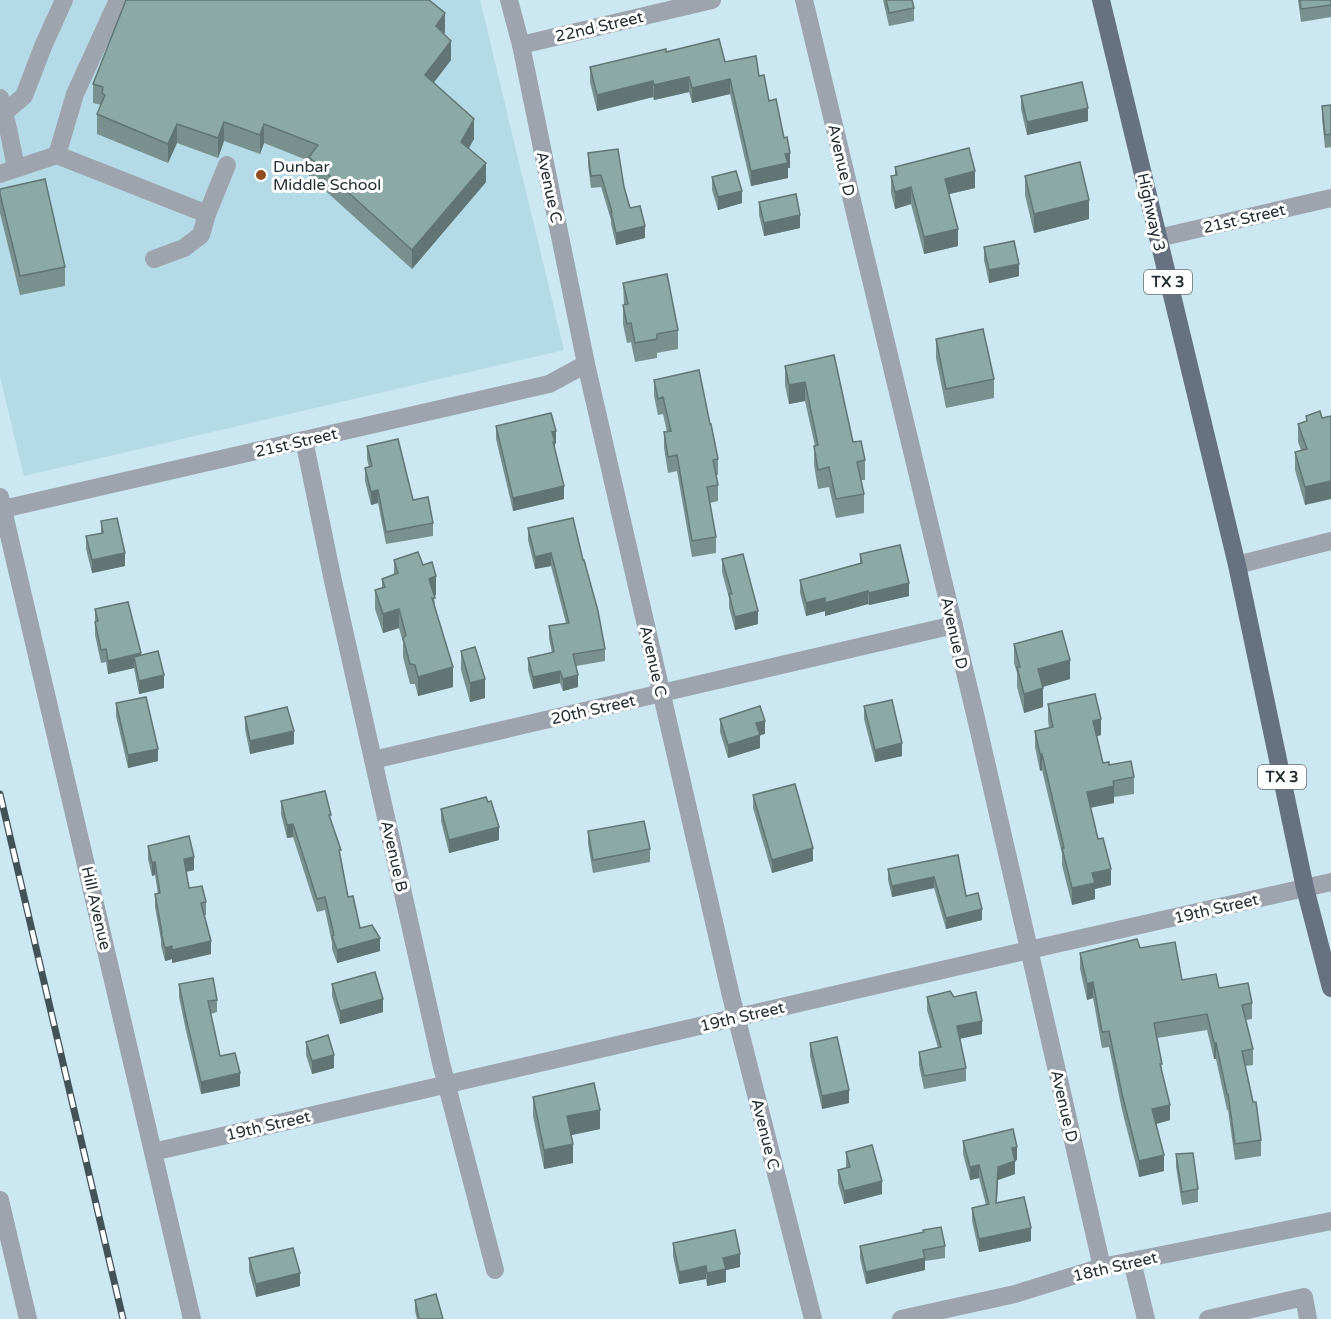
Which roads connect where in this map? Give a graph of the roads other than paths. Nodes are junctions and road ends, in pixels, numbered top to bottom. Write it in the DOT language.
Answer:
graph roads {
  1 [pos="64,0"];
  2 [pos="118,0"];
  3 [pos="509,0"];
  4 [pos="712,0"];
  5 [pos="804,0"];
  6 [pos="1101,0"];
  7 [pos="521,45"];
  8 [pos="2,105"];
  9 [pos="57,155"];
  10 [pos="227,165"];
  11 [pos="8,171"];
  12 [pos="1331,198"];
  13 [pos="207,214"];
  14 [pos="1158,238"];
  15 [pos="154,259"];
  16 [pos="586,364"];
  17 [pos="304,440"];
  18 [pos="1,503"];
  19 [pos="1331,541"];
  20 [pos="1237,565"];
  21 [pos="954,626"];
  22 [pos="662,693"];
  23 [pos="373,760"];
  24 [pos="1331,882"];
  25 [pos="1305,888"];
  26 [pos="1029,950"];
  27 [pos="1331,988"];
  28 [pos="736,1018"];
  29 [pos="446,1084"];
  30 [pos="153,1152"];
  31 [pos="0,1200"];
  32 [pos="1331,1221"];
  33 [pos="1132,1261"];
  34 [pos="1102,1267"];
  35 [pos="495,1270"];
  36 [pos="28,1319"];
  37 [pos="192,1319"];
  38 [pos="813,1319"];
  39 [pos="901,1319"];
  40 [pos="1146,1319"];
  41 [pos="1208,1319"];
  42 [pos="1308,1319"];
  1 -- 8 [label="street"];
  2 -- 9 [label="street"];
  3 -- 7 [label="street, Avenue C"];
  4 -- 7 [label="street, 22nd Street"];
  5 -- 21 [label="street, Avenue D"];
  6 -- 14 [label="main road, Highway 3 / TX 3"];
  7 -- 16 [label="street, Avenue C"];
  8 -- 11 [label="street"];
  9 -- 11 [label="street"];
  9 -- 13 [label="street"];
  10 -- 13 [label="street"];
  12 -- 14 [label="street, 21st Street"];
  13 -- 15 [label="street"];
  14 -- 20 [label="main road, Highway 3 / TX 3"];
  16 -- 17 [label="street, 21st Street"];
  16 -- 22 [label="street, Avenue C"];
  17 -- 18 [label="street, 21st Street"];
  17 -- 23 [label="street, Avenue B"];
  18 -- 30 [label="street, Hill Avenue"];
  19 -- 20 [label="street"];
  20 -- 25 [label="main road, TX 3"];
  21 -- 22 [label="street, 20th Street"];
  21 -- 26 [label="street, Avenue D"];
  22 -- 23 [label="street, 20th Street"];
  22 -- 28 [label="street, Avenue C"];
  23 -- 29 [label="street, Avenue B"];
  24 -- 25 [label="street, 19th Street"];
  25 -- 26 [label="street, 19th Street"];
  25 -- 27 [label="main road, TX 3"];
  26 -- 28 [label="street, 19th Street"];
  26 -- 34 [label="street, Avenue D"];
  28 -- 29 [label="street, 19th Street"];
  28 -- 38 [label="street, Avenue C"];
  29 -- 30 [label="street, 19th Street"];
  29 -- 35 [label="street, Avenue B"];
  30 -- 37 [label="street, Hill Avenue"];
  31 -- 36 [label="street"];
  32 -- 33 [label="street, 18th Street"];
  33 -- 34 [label="street, 18th Street"];
  33 -- 40 [label="street"];
  34 -- 39 [label="street, 18th Street"];
  41 -- 42 [label="street"];
}
